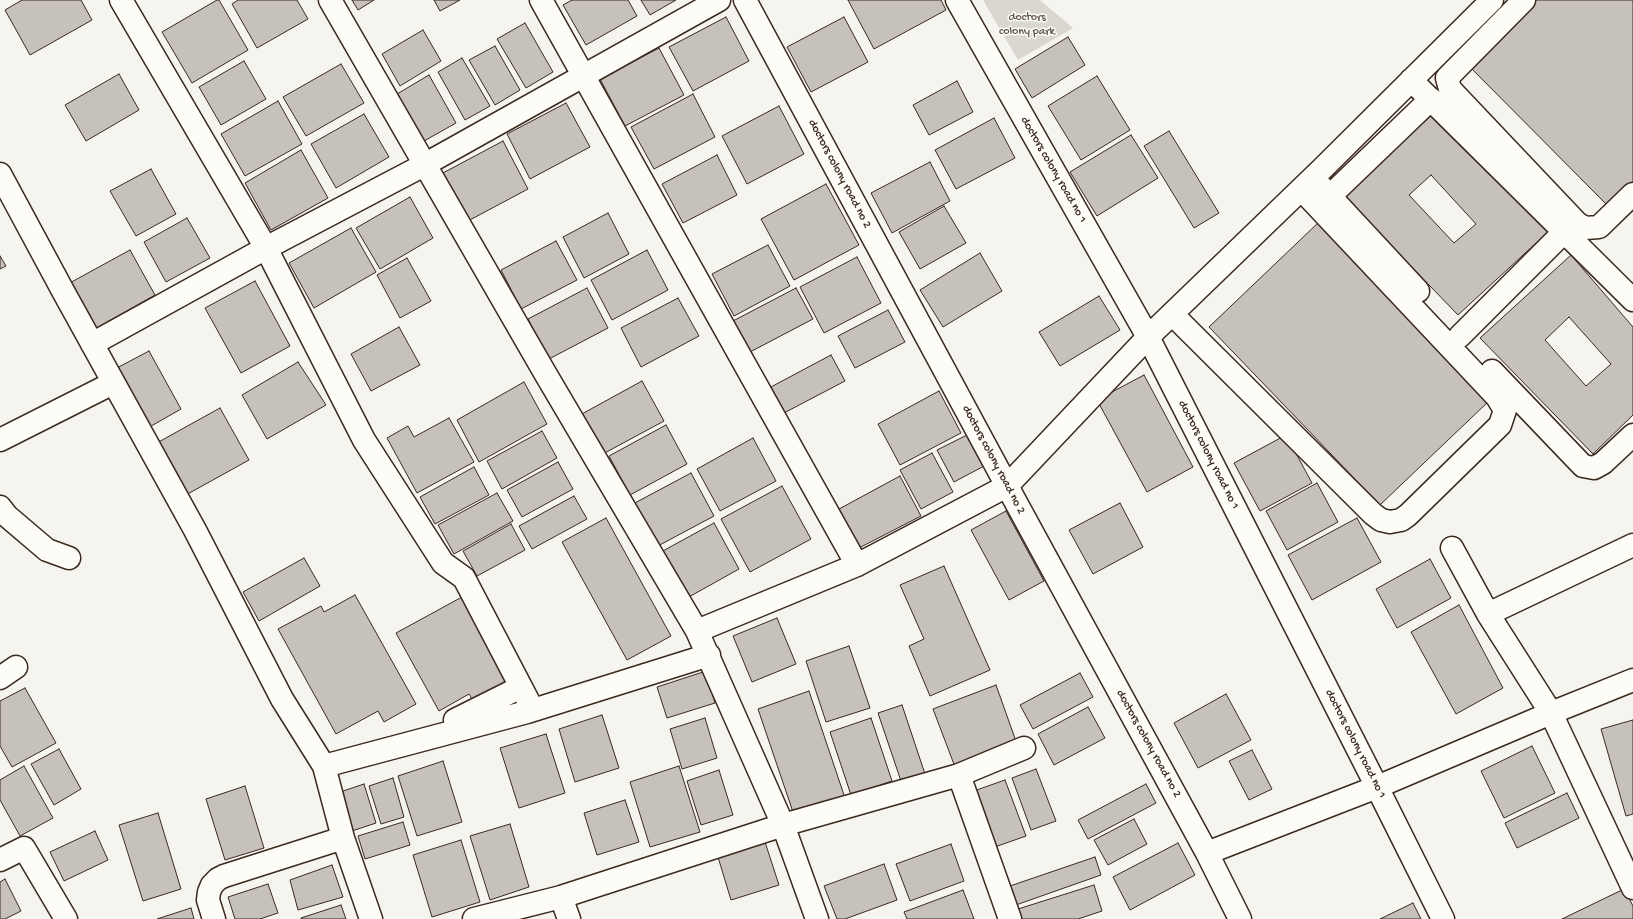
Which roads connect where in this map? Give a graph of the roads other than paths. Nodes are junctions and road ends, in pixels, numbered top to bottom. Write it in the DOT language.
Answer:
graph roads {
  1 [pos="121,0"];
  2 [pos="330,0"];
  3 [pos="541,0"];
  4 [pos="719,0"];
  5 [pos="745,0"];
  6 [pos="957,0"];
  7 [pos="1492,0"];
  8 [pos="1524,0"];
  9 [pos="583,76"];
  10 [pos="1411,80"];
  11 [pos="1431,100"];
  12 [pos="424,165"];
  13 [pos="0,174"];
  14 [pos="1307,183"];
  15 [pos="1633,194"];
  16 [pos="1330,196"];
  17 [pos="1564,232"];
  18 [pos="266,248"];
  19 [pos="1633,300"];
  20 [pos="1172,314"];
  21 [pos="1460,336"];
  22 [pos="1148,337"];
  23 [pos="92,344"];
  24 [pos="113,383"];
  25 [pos="1633,435"];
  26 [pos="0,440"];
  27 [pos="1007,486"];
  28 [pos="0,507"];
  29 [pos="1633,545"];
  30 [pos="1452,548"];
  31 [pos="70,558"];
  32 [pos="857,565"];
  33 [pos="1488,614"];
  34 [pos="697,631"];
  35 [pos="709,655"];
  36 [pos="1633,680"];
  37 [pos="521,688"];
  38 [pos="533,710"];
  39 [pos="488,713"];
  40 [pos="1551,713"];
  41 [pos="455,720"];
  42 [pos="1024,748"];
  43 [pos="324,766"];
  44 [pos="960,775"];
  45 [pos="1378,787"];
  46 [pos="784,825"];
  47 [pos="343,838"];
  48 [pos="1207,853"];
  49 [pos="0,860"];
  50 [pos="1633,888"];
  51 [pos="561,897"];
  52 [pos="66,919"];
  53 [pos="214,919"];
  54 [pos="371,919"];
  55 [pos="474,919"];
  56 [pos="569,919"];
  57 [pos="817,919"];
  58 [pos="1010,919"];
  59 [pos="1240,919"];
  60 [pos="1443,919"];
  1 -- 18 [label="street"];
  2 -- 12 [label="street"];
  3 -- 9 [label="street"];
  4 -- 9 [label="street"];
  5 -- 27 [label="street, doctors colony road no 2"];
  6 -- 22 [label="street, doctors colony road no 1"];
  7 -- 10 [label="street"];
  8 -- 15 [label="street"];
  9 -- 12 [label="street"];
  9 -- 32 [label="street"];
  10 -- 11 [label="street"];
  10 -- 14 [label="street"];
  11 -- 16 [label="street"];
  11 -- 17 [label="street"];
  12 -- 18 [label="street"];
  12 -- 34 [label="street"];
  13 -- 23 [label="street"];
  14 -- 16 [label="street"];
  14 -- 20 [label="street"];
  14 -- 20 [label="street"];
  16 -- 21 [label="street"];
  17 -- 19 [label="street"];
  17 -- 21 [label="street"];
  18 -- 23 [label="street"];
  18 -- 37 [label="street"];
  20 -- 22 [label="street"];
  21 -- 25 [label="street"];
  22 -- 27 [label="street"];
  22 -- 45 [label="street, doctors colony road no 1"];
  23 -- 24 [label="street"];
  24 -- 26 [label="street"];
  24 -- 43 [label="street"];
  27 -- 32 [label="street"];
  27 -- 48 [label="street, doctors colony road no 2"];
  28 -- 31 [label="street"];
  29 -- 33 [label="street"];
  30 -- 33 [label="street"];
  32 -- 34 [label="street"];
  33 -- 40 [label="street"];
  34 -- 35 [label="street"];
  35 -- 38 [label="street"];
  35 -- 46 [label="street"];
  36 -- 40 [label="street"];
  37 -- 38 [label="street"];
  37 -- 39 [label="street"];
  38 -- 39 [label="street"];
  39 -- 41 [label="street"];
  39 -- 43 [label="street"];
  40 -- 45 [label="street"];
  40 -- 50 [label="street"];
  42 -- 44 [label="street"];
  43 -- 47 [label="street"];
  44 -- 46 [label="street"];
  44 -- 58 [label="street"];
  45 -- 48 [label="street"];
  45 -- 60 [label="street, doctors colony road no 1"];
  46 -- 51 [label="street"];
  46 -- 57 [label="street"];
  47 -- 53 [label="street"];
  47 -- 54 [label="street"];
  48 -- 59 [label="street, doctors colony road no 2"];
  49 -- 52 [label="street"];
  51 -- 55 [label="street"];
  51 -- 56 [label="street"];
}
